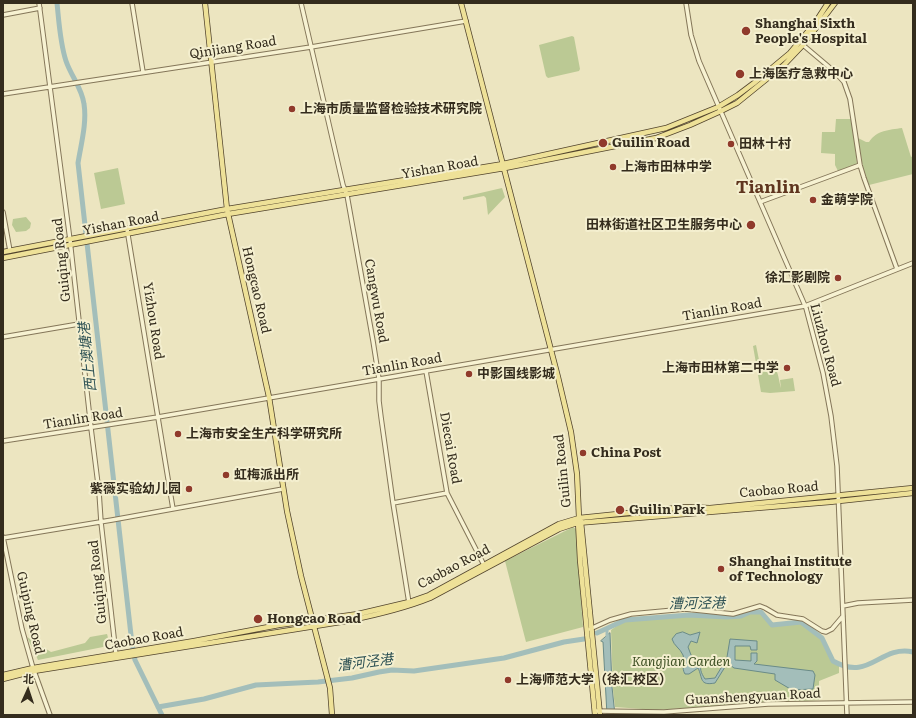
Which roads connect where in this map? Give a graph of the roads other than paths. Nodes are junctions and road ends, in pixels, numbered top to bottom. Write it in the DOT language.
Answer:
graph roads {
  1 [pos="39,3"];
  2 [pos="132,3"];
  3 [pos="205,3"];
  4 [pos="301,3"];
  5 [pos="461,3"];
  6 [pos="686,3"];
  7 [pos="828,3"];
  8 [pos="835,3"];
  9 [pos="40,8"];
  10 [pos="3,15"];
  11 [pos="466,21"];
  12 [pos="803,45"];
  13 [pos="311,47"];
  14 [pos="211,61"];
  15 [pos="143,72"];
  16 [pos="50,87"];
  17 [pos="3,94"];
  18 [pos="720,109"];
  19 [pos="860,165"];
  20 [pos="504,166"];
  21 [pos="346,193"];
  22 [pos="760,202"];
  23 [pos="3,212"];
  24 [pos="227,212"];
  25 [pos="128,231"];
  26 [pos="70,240"];
  27 [pos="81,240"];
  28 [pos="70,245"];
  29 [pos="10,251"];
  30 [pos="3,252"];
  31 [pos="3,258"];
  32 [pos="913,264"];
  33 [pos="898,269"];
  34 [pos="805,306"];
  35 [pos="79,324"];
  36 [pos="3,337"];
  37 [pos="551,349"];
  38 [pos="426,371"];
  39 [pos="378,379"];
  40 [pos="269,398"];
  41 [pos="158,417"];
  42 [pos="90,428"];
  43 [pos="3,441"];
  44 [pos="283,488"];
  45 [pos="913,488"];
  46 [pos="447,493"];
  47 [pos="913,493"];
  48 [pos="838,498"];
  49 [pos="393,503"];
  50 [pos="173,509"];
  51 [pos="579,521"];
  52 [pos="102,522"];
  53 [pos="3,538"];
  54 [pos="485,566"];
  55 [pos="913,600"];
  56 [pos="409,604"];
  57 [pos="843,606"];
  58 [pos="843,616"];
  59 [pos="312,620"];
  60 [pos="314,625"];
  61 [pos="590,629"];
  62 [pos="140,652"];
  63 [pos="116,656"];
  64 [pos="34,670"];
  65 [pos="3,675"];
  66 [pos="3,679"];
  67 [pos="913,702"];
  68 [pos="846,703"];
  69 [pos="598,713"];
  70 [pos="50,715"];
  71 [pos="332,715"];
  72 [pos="847,715"];
  1 -- 9 [label="street, Guiqing Road"];
  2 -- 15 [label="street"];
  3 -- 14 [label="main road, Hongcao Road"];
  4 -- 13 [label="street, Cangwu Road"];
  5 -- 11 [label="main road, Guilin Road"];
  6 -- 18 [label="street, Liuzhou Road"];
  7 -- 18 [label="main road, Yishan Road"];
  8 -- 12 [label="main road, Yishan Road"];
  9 -- 10 [label="street"];
  9 -- 16 [label="street, Guiqing Road"];
  11 -- 13 [label="street, Qinjiang Road"];
  11 -- 20 [label="main road, Guilin Road"];
  12 -- 18 [label="main road, Yishan Road"];
  12 -- 19 [label="street"];
  13 -- 14 [label="street, Qinjiang Road"];
  13 -- 21 [label="street, Cangwu Road"];
  14 -- 15 [label="street, Qinjiang Road"];
  14 -- 24 [label="main road, Hongcao Road"];
  15 -- 16 [label="street, Qinjiang Road"];
  16 -- 17 [label="street, Qinjiang Road"];
  16 -- 26 [label="street, Guiqing Road"];
  18 -- 20 [label="main road, Yishan Road"];
  18 -- 22 [label="street, Liuzhou Road"];
  19 -- 22 [label="street"];
  19 -- 33 [label="street"];
  20 -- 21 [label="main road, Yishan Road"];
  20 -- 37 [label="main road, Guilin Road"];
  21 -- 24 [label="main road, Yishan Road"];
  21 -- 39 [label="street, Cangwu Road"];
  22 -- 34 [label="street, Liuzhou Road"];
  23 -- 29 [label="street"];
  24 -- 25 [label="main road, Yishan Road"];
  24 -- 40 [label="main road, Hongcao Road"];
  25 -- 27 [label="main road, Yishan Road"];
  25 -- 41 [label="street, Yizhou Road"];
  26 -- 27 [label="main road, Yishan Road"];
  26 -- 28 [label="street, Guiqing Road"];
  26 -- 29 [label="main road, Yishan Road"];
  27 -- 28 [label="main road, Yishan Road"];
  28 -- 31 [label="main road, Yishan Road"];
  28 -- 35 [label="street, Guiqing Road"];
  29 -- 30 [label="main road, Yishan Road"];
  32 -- 33 [label="street, Tianlin Road"];
  33 -- 34 [label="street, Tianlin Road"];
  34 -- 37 [label="street, Tianlin Road"];
  34 -- 48 [label="street, Liuzhou Road"];
  35 -- 36 [label="street"];
  35 -- 42 [label="street, Guiqing Road"];
  37 -- 38 [label="street, Tianlin Road"];
  37 -- 51 [label="main road, Guilin Road"];
  38 -- 39 [label="street, Tianlin Road"];
  38 -- 46 [label="street, Diecai Road"];
  39 -- 40 [label="street, Tianlin Road"];
  39 -- 49 [label="street, Cangwu Road"];
  40 -- 41 [label="street, Tianlin Road"];
  40 -- 44 [label="main road, Hongcao Road"];
  41 -- 42 [label="street, Tianlin Road"];
  41 -- 50 [label="street, Yizhou Road"];
  42 -- 43 [label="street, Tianlin Road"];
  42 -- 52 [label="street, Guiqing Road"];
  44 -- 50 [label="street"];
  44 -- 59 [label="main road, Hongcao Road"];
  45 -- 48 [label="main road, Caobao Road"];
  46 -- 49 [label="street"];
  46 -- 54 [label="street, Diecai Road"];
  47 -- 48 [label="main road, Caobao Road"];
  48 -- 51 [label="main road, Caobao Road"];
  48 -- 57 [label="street, Liuzhou Road"];
  49 -- 56 [label="street, Cangwu Road"];
  50 -- 52 [label="street"];
  51 -- 54 [label="main road, Caobao Road"];
  51 -- 61 [label="main road, Guilin Road"];
  52 -- 53 [label="street"];
  52 -- 63 [label="street, Guiqing Road"];
  53 -- 64 [label="street, Guiping Road"];
  54 -- 56 [label="main road, Caobao Road"];
  55 -- 57 [label="street"];
  56 -- 59 [label="main road, Caobao Road"];
  56 -- 60 [label="main road, Caobao Road"];
  57 -- 58 [label="street, Liuzhou Road"];
  58 -- 61 [label="street"];
  58 -- 68 [label="street, Liuzhou Road"];
  59 -- 60 [label="main road, Hongcao Road"];
  59 -- 62 [label="main road, Caobao Road"];
  60 -- 62 [label="main road, Caobao Road"];
  60 -- 71 [label="main road, Hongcao Road"];
  61 -- 69 [label="main road, Guilin Road"];
  62 -- 63 [label="main road, Caobao Road"];
  63 -- 64 [label="main road, Caobao Road"];
  64 -- 65 [label="main road, Caobao Road"];
  64 -- 66 [label="main road, Caobao Road"];
  64 -- 70 [label="street, Guiping Road"];
  67 -- 68 [label="street, Guanshengyuan Road"];
  68 -- 69 [label="street, Guanshengyuan Road"];
  68 -- 72 [label="street, Liuzhou Road"];
}
